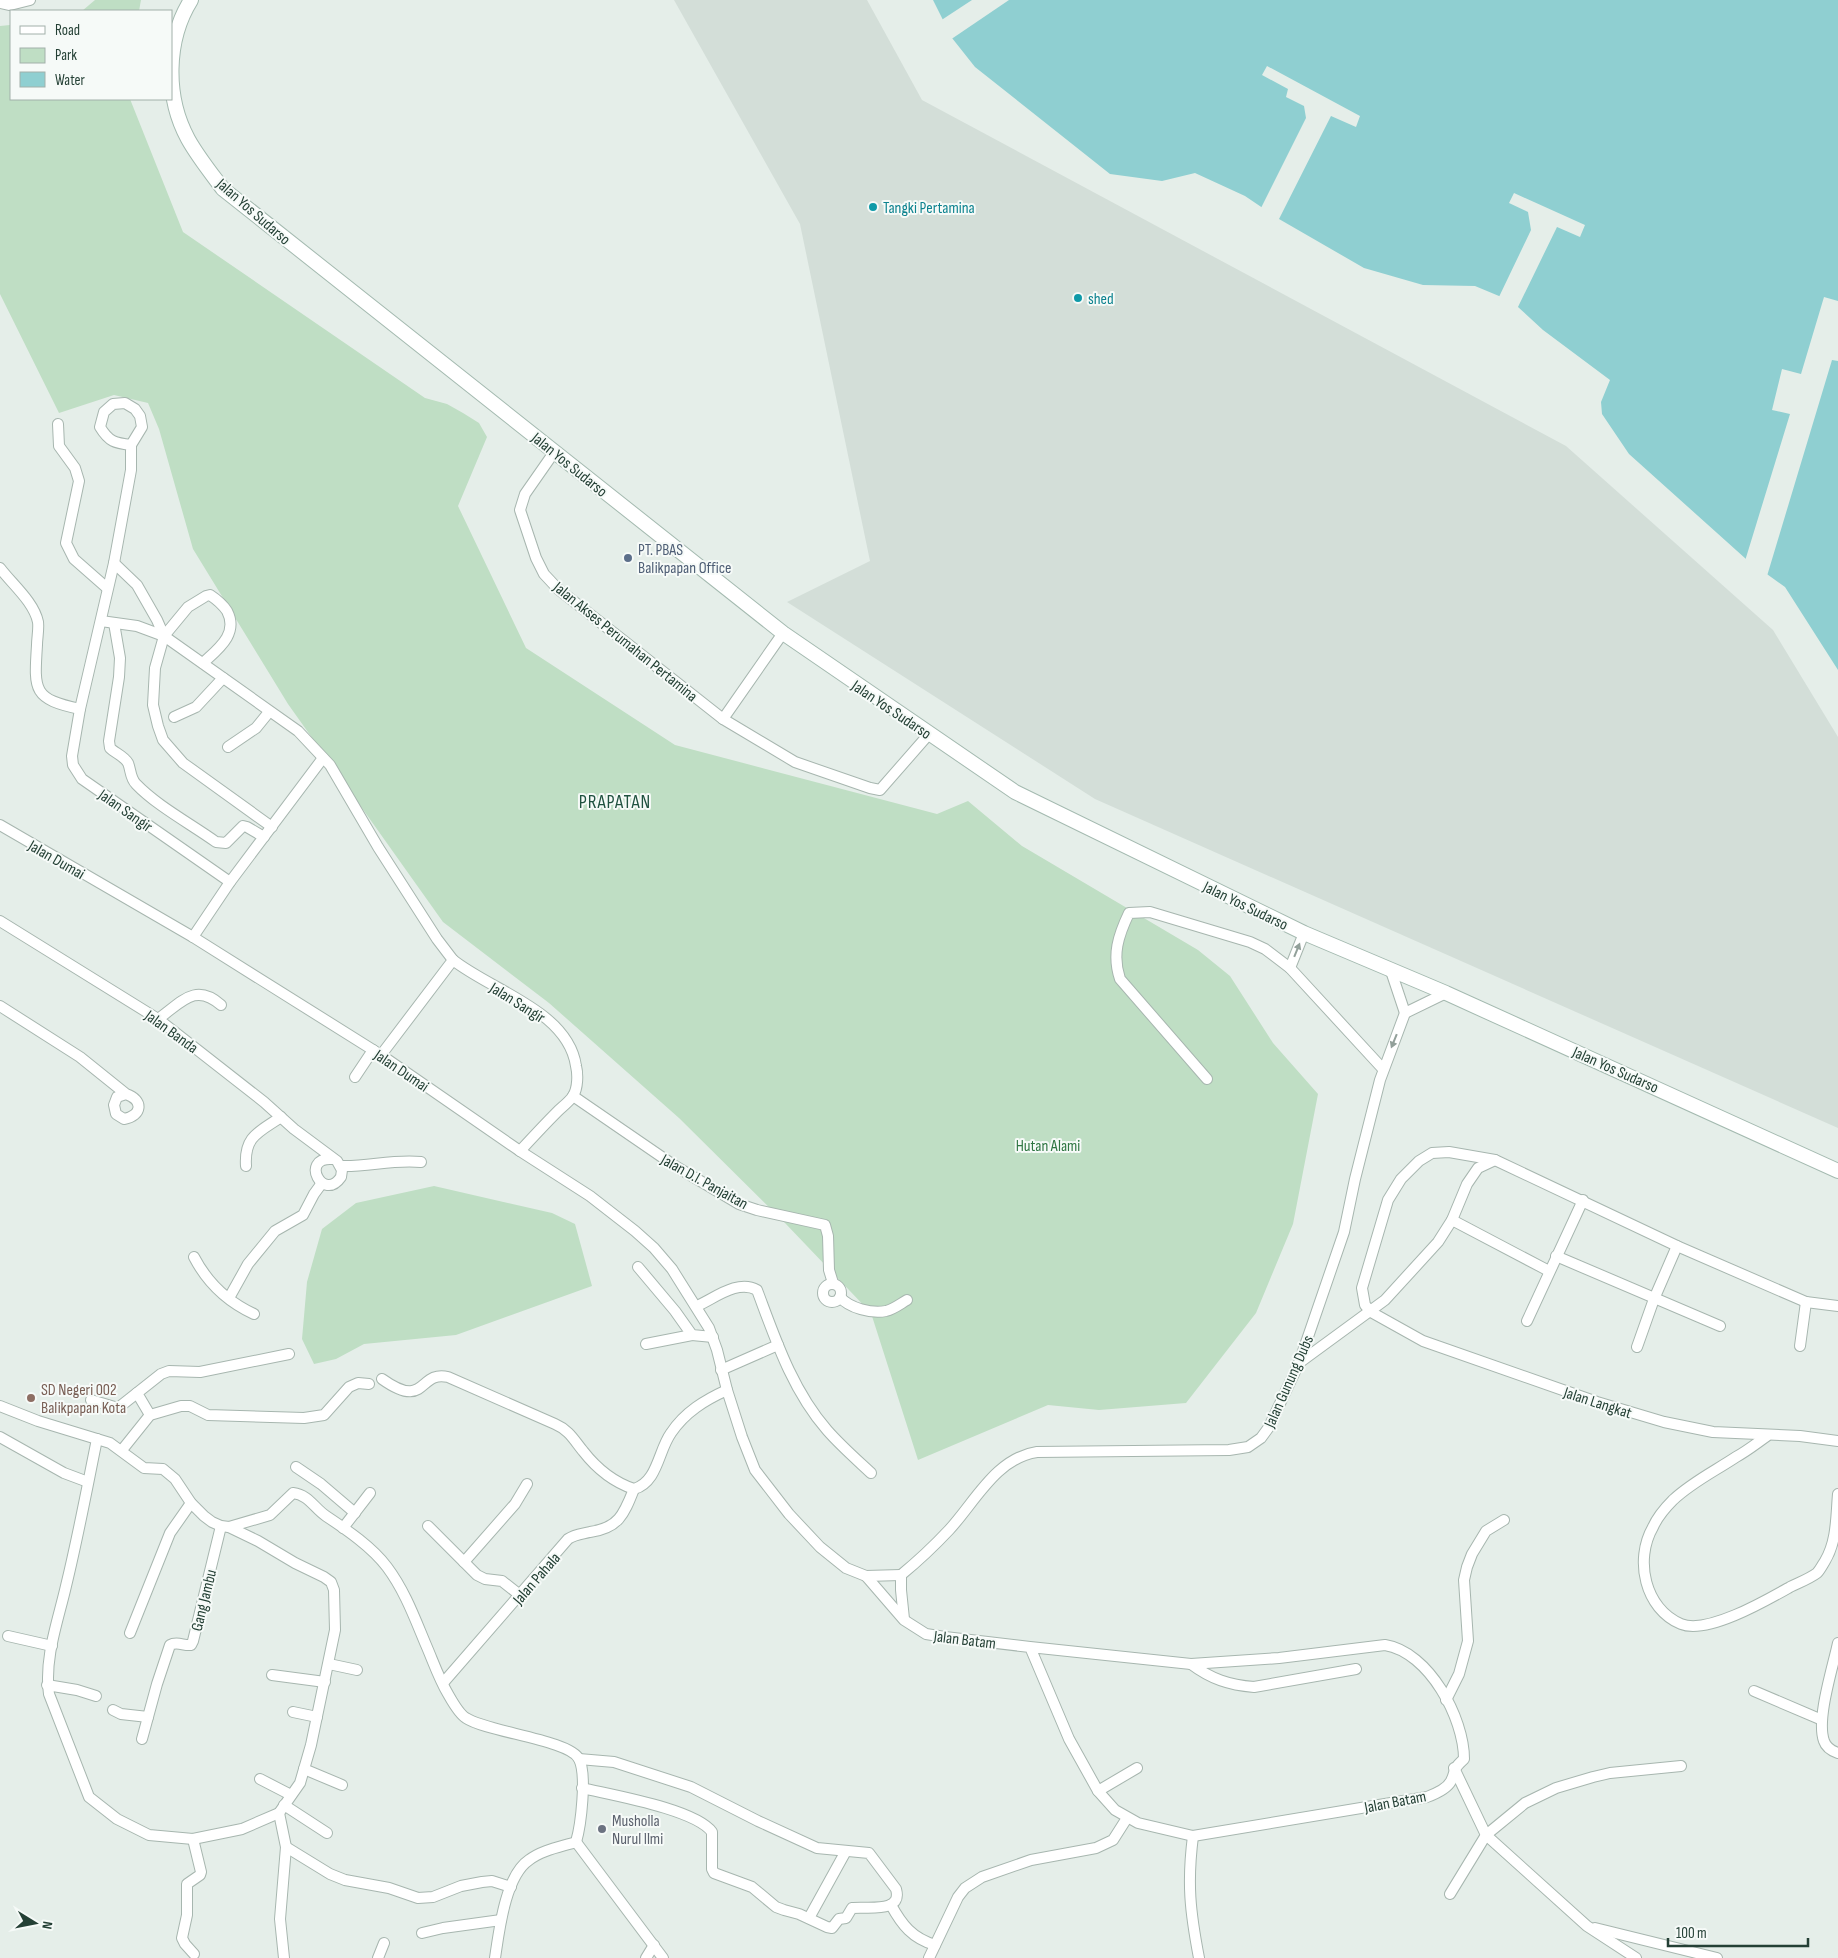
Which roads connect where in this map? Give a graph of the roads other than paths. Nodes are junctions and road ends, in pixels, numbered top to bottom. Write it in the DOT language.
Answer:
graph roads {
  1 [pos="30,0"];
  2 [pos="192,0"];
  3 [pos="0,3"];
  4 [pos="172,52"];
  5 [pos="172,84"];
  6 [pos="58,424"];
  7 [pos="131,445"];
  8 [pos="555,451"];
  9 [pos="114,564"];
  10 [pos="0,568"];
  11 [pos="107,588"];
  12 [pos="101,621"];
  13 [pos="114,623"];
  14 [pos="783,633"];
  15 [pos="164,636"];
  16 [pos="204,663"];
  17 [pos="223,678"];
  18 [pos="80,709"];
  19 [pos="269,712"];
  20 [pos="174,717"];
  21 [pos="723,719"];
  22 [pos="929,734"];
  23 [pos="228,747"];
  24 [pos="323,758"];
  25 [pos="0,825"];
  26 [pos="272,827"];
  27 [pos="264,837"];
  28 [pos="230,882"];
  29 [pos="0,921"];
  30 [pos="1304,933"];
  31 [pos="192,937"];
  32 [pos="453,960"];
  33 [pos="1290,968"];
  34 [pos="1390,968"];
  35 [pos="1446,992"];
  36 [pos="222,1005"];
  37 [pos="0,1006"];
  38 [pos="1405,1013"];
  39 [pos="158,1019"];
  40 [pos="377,1052"];
  41 [pos="1383,1069"];
  42 [pos="355,1077"];
  43 [pos="1207,1078"];
  44 [pos="126,1094"];
  45 [pos="573,1096"];
  46 [pos="281,1117"];
  47 [pos="520,1151"];
  48 [pos="331,1158"];
  49 [pos="1495,1160"];
  50 [pos="421,1162"];
  51 [pos="246,1166"];
  52 [pos="341,1166"];
  53 [pos="1838,1171"];
  54 [pos="322,1183"];
  55 [pos="1584,1200"];
  56 [pos="1452,1220"];
  57 [pos="1677,1246"];
  58 [pos="1556,1256"];
  59 [pos="194,1257"];
  60 [pos="638,1268"];
  61 [pos="1549,1271"];
  62 [pos="833,1283"];
  63 [pos="840,1297"];
  64 [pos="229,1298"];
  65 [pos="1654,1299"];
  66 [pos="907,1300"];
  67 [pos="1806,1302"];
  68 [pos="697,1306"];
  69 [pos="1838,1306"];
  70 [pos="1371,1312"];
  71 [pos="254,1314"];
  72 [pos="1527,1321"];
  73 [pos="1720,1326"];
  74 [pos="692,1336"];
  75 [pos="713,1338"];
  76 [pos="646,1344"];
  77 [pos="778,1345"];
  78 [pos="1800,1346"];
  79 [pos="1637,1347"];
  80 [pos="289,1354"];
  81 [pos="1299,1363"];
  82 [pos="721,1370"];
  83 [pos="382,1379"];
  84 [pos="369,1384"];
  85 [pos="727,1390"];
  86 [pos="137,1393"];
  87 [pos="91,1400"];
  88 [pos="0,1406"];
  89 [pos="150,1415"];
  90 [pos="1767,1436"];
  91 [pos="0,1437"];
  92 [pos="97,1439"];
  93 [pos="1838,1441"];
  94 [pos="122,1450"];
  95 [pos="296,1467"];
  96 [pos="871,1473"];
  97 [pos="88,1482"];
  98 [pos="527,1484"];
  99 [pos="634,1489"];
  100 [pos="370,1493"];
  101 [pos="1838,1494"];
  102 [pos="191,1503"];
  103 [pos="355,1513"];
  104 [pos="1504,1520"];
  105 [pos="225,1526"];
  106 [pos="428,1526"];
  107 [pos="343,1528"];
  108 [pos="464,1562"];
  109 [pos="901,1575"];
  110 [pos="866,1576"];
  111 [pos="520,1596"];
  112 [pos="904,1620"];
  113 [pos="130,1633"];
  114 [pos="8,1636"];
  115 [pos="1838,1643"];
  116 [pos="52,1646"];
  117 [pos="1030,1647"];
  118 [pos="329,1664"];
  119 [pos="1191,1664"];
  120 [pos="1356,1668"];
  121 [pos="357,1670"];
  122 [pos="272,1675"];
  123 [pos="325,1682"];
  124 [pos="442,1683"];
  125 [pos="47,1685"];
  126 [pos="1754,1691"];
  127 [pos="96,1696"];
  128 [pos="1446,1700"];
  129 [pos="113,1710"];
  130 [pos="293,1712"];
  131 [pos="148,1717"];
  132 [pos="317,1717"];
  133 [pos="1822,1720"];
  134 [pos="142,1739"];
  135 [pos="1838,1753"];
  136 [pos="586,1759"];
  137 [pos="1681,1766"];
  138 [pos="304,1768"];
  139 [pos="1137,1768"];
  140 [pos="1454,1768"];
  141 [pos="260,1779"];
  142 [pos="342,1785"];
  143 [pos="587,1789"];
  144 [pos="1098,1791"];
  145 [pos="291,1795"];
  146 [pos="282,1809"];
  147 [pos="1127,1818"];
  148 [pos="327,1833"];
  149 [pos="1486,1835"];
  150 [pos="1193,1836"];
  151 [pos="193,1839"];
  152 [pos="576,1842"];
  153 [pos="286,1847"];
  154 [pos="846,1851"];
  155 [pos="511,1887"];
  156 [pos="1450,1894"];
  157 [pos="891,1905"];
  158 [pos="809,1918"];
  159 [pos="501,1920"];
  160 [pos="1587,1926"];
  161 [pos="422,1933"];
  162 [pos="384,1943"];
  163 [pos="654,1945"];
  164 [pos="935,1945"];
  165 [pos="194,1954"];
  166 [pos="284,1958"];
  167 [pos="378,1958"];
  168 [pos="495,1958"];
  169 [pos="646,1958"];
  170 [pos="663,1958"];
  171 [pos="929,1958"];
  172 [pos="1199,1958"];
  173 [pos="1636,1958"];
  174 [pos="1717,1958"];
  1 -- 3 [label="street"];
  2 -- 4 [label="main road, Jalan Yos Sudarso"];
  5 -- 8 [label="main road, Jalan Yos Sudarso"];
  6 -- 11 [label="street"];
  7 -- 7 [label="street, Jalan Sangir"];
  7 -- 9 [label="street, Jalan Sangir"];
  8 -- 14 [label="main road, Jalan Yos Sudarso"];
  8 -- 21 [label="street, Jalan Akses Perumahan Pertamina"];
  9 -- 11 [label="street, Jalan Sangir"];
  9 -- 15 [label="street"];
  10 -- 18 [label="street"];
  11 -- 12 [label="street, Jalan Sangir"];
  12 -- 13 [label="street, Jalan Sangir"];
  12 -- 18 [label="street, Jalan Sangir"];
  13 -- 15 [label="street, Jalan Sangir"];
  13 -- 27 [label="street"];
  14 -- 21 [label="street"];
  14 -- 22 [label="main road, Jalan Yos Sudarso"];
  15 -- 16 [label="street, Jalan Sangir"];
  15 -- 16 [label="street"];
  15 -- 26 [label="street"];
  16 -- 17 [label="street, Jalan Sangir"];
  17 -- 19 [label="street, Jalan Sangir"];
  17 -- 20 [label="street"];
  18 -- 28 [label="street, Jalan Sangir"];
  19 -- 23 [label="street"];
  19 -- 24 [label="street, Jalan Sangir"];
  21 -- 22 [label="street, Jalan Akses Perumahan Pertamina"];
  22 -- 30 [label="main road, Jalan Yos Sudarso"];
  24 -- 26 [label="street"];
  24 -- 32 [label="street, Jalan Sangir"];
  25 -- 31 [label="street, Jalan Dumai"];
  26 -- 27 [label="street"];
  27 -- 28 [label="street"];
  28 -- 31 [label="street"];
  29 -- 39 [label="street, Jalan Banda"];
  33 -- 30 [label="street, one-way"];
  30 -- 34 [label="main road, Jalan Yos Sudarso"];
  31 -- 40 [label="street, Jalan Dumai"];
  32 -- 40 [label="street"];
  32 -- 45 [label="street, Jalan Sangir"];
  33 -- 41 [label="street"];
  33 -- 43 [label="street"];
  34 -- 35 [label="main road, Jalan Yos Sudarso"];
  34 -- 38 [label="street"];
  35 -- 38 [label="street"];
  35 -- 53 [label="main road, Jalan Yos Sudarso"];
  36 -- 39 [label="street"];
  37 -- 44 [label="street"];
  38 -- 41 [label="street, Jalan Gunung Dubs, one-way"];
  39 -- 46 [label="street, Jalan Banda"];
  40 -- 42 [label="street"];
  40 -- 47 [label="street, Jalan Dumai"];
  41 -- 81 [label="street, Jalan Gunung Dubs"];
  45 -- 47 [label="street"];
  45 -- 62 [label="street, Jalan D.I. Panjaitan"];
  46 -- 48 [label="street, Jalan Banda"];
  46 -- 51 [label="street"];
  47 -- 68 [label="street, Jalan Dumai"];
  48 -- 52 [label="street"];
  48 -- 54 [label="street"];
  49 -- 55 [label="street"];
  49 -- 56 [label="street"];
  49 -- 70 [label="street"];
  50 -- 52 [label="street"];
  52 -- 54 [label="street"];
  54 -- 64 [label="street"];
  55 -- 57 [label="street"];
  55 -- 58 [label="street"];
  56 -- 61 [label="street"];
  56 -- 70 [label="street"];
  57 -- 65 [label="street"];
  57 -- 67 [label="street"];
  58 -- 61 [label="street"];
  58 -- 65 [label="street"];
  59 -- 64 [label="street"];
  60 -- 74 [label="street"];
  61 -- 72 [label="street"];
  62 -- 63 [label="street"];
  62 -- 63 [label="street"];
  63 -- 66 [label="street"];
  64 -- 71 [label="street"];
  65 -- 73 [label="street"];
  65 -- 79 [label="street"];
  67 -- 69 [label="street"];
  67 -- 78 [label="street"];
  68 -- 75 [label="street, Jalan Dumai"];
  68 -- 77 [label="street"];
  70 -- 81 [label="street"];
  70 -- 90 [label="street, Jalan Langkat"];
  74 -- 75 [label="street"];
  74 -- 76 [label="street"];
  75 -- 82 [label="street, Jalan Dumai"];
  77 -- 82 [label="street"];
  77 -- 96 [label="street"];
  80 -- 86 [label="street"];
  81 -- 109 [label="street, Jalan Gunung Dubs"];
  82 -- 85 [label="street, Jalan Dumai"];
  83 -- 99 [label="street"];
  84 -- 89 [label="street"];
  85 -- 99 [label="street"];
  85 -- 110 [label="street, Jalan Dumai"];
  86 -- 87 [label="street"];
  86 -- 89 [label="street"];
  88 -- 92 [label="street"];
  89 -- 94 [label="street"];
  90 -- 93 [label="street, Jalan Langkat"];
  90 -- 101 [label="street"];
  91 -- 97 [label="street"];
  92 -- 94 [label="street"];
  92 -- 97 [label="street"];
  94 -- 102 [label="street"];
  95 -- 103 [label="street"];
  97 -- 116 [label="street"];
  98 -- 108 [label="street"];
  99 -- 111 [label="street, Jalan Pahala"];
  100 -- 103 [label="street"];
  102 -- 105 [label="street"];
  102 -- 113 [label="street"];
  103 -- 107 [label="street"];
  104 -- 128 [label="street"];
  105 -- 107 [label="street"];
  105 -- 118 [label="street"];
  105 -- 131 [label="street, Gang Jambu"];
  106 -- 108 [label="street"];
  107 -- 124 [label="street"];
  108 -- 111 [label="street"];
  109 -- 110 [label="street"];
  109 -- 112 [label="street"];
  110 -- 112 [label="street, Jalan Batam"];
  111 -- 124 [label="street, Jalan Pahala"];
  112 -- 117 [label="street, Jalan Batam"];
  114 -- 116 [label="street"];
  115 -- 133 [label="street"];
  116 -- 125 [label="street"];
  117 -- 119 [label="street, Jalan Batam"];
  117 -- 144 [label="street, Jalan Batam"];
  118 -- 121 [label="street"];
  118 -- 123 [label="street"];
  119 -- 120 [label="street"];
  119 -- 128 [label="street, Jalan Batam"];
  122 -- 123 [label="street"];
  123 -- 132 [label="street"];
  124 -- 136 [label="street"];
  125 -- 127 [label="street"];
  125 -- 151 [label="street"];
  126 -- 133 [label="street"];
  128 -- 140 [label="street, Jalan Batam"];
  129 -- 131 [label="street"];
  130 -- 132 [label="street"];
  131 -- 134 [label="street, Gang Jambu"];
  132 -- 138 [label="street"];
  133 -- 135 [label="street"];
  136 -- 143 [label="street"];
  136 -- 154 [label="street"];
  137 -- 149 [label="street"];
  138 -- 142 [label="street"];
  138 -- 145 [label="street"];
  139 -- 144 [label="street"];
  140 -- 149 [label="street"];
  140 -- 150 [label="street, Jalan Batam"];
  141 -- 145 [label="street"];
  143 -- 152 [label="street"];
  143 -- 158 [label="street"];
  144 -- 147 [label="street, Jalan Batam"];
  145 -- 146 [label="street"];
  146 -- 148 [label="street"];
  146 -- 151 [label="street"];
  146 -- 153 [label="street"];
  147 -- 150 [label="street, Jalan Batam"];
  147 -- 164 [label="street"];
  149 -- 156 [label="street"];
  149 -- 160 [label="street"];
  150 -- 172 [label="street"];
  151 -- 165 [label="street"];
  152 -- 155 [label="street"];
  152 -- 163 [label="street"];
  153 -- 155 [label="street"];
  153 -- 166 [label="street"];
  154 -- 157 [label="street"];
  154 -- 158 [label="street"];
  155 -- 159 [label="street"];
  157 -- 158 [label="street"];
  157 -- 164 [label="street"];
  159 -- 161 [label="street"];
  159 -- 168 [label="street"];
  160 -- 173 [label="street"];
  160 -- 174 [label="street"];
  162 -- 167 [label="street"];
  163 -- 169 [label="street"];
  163 -- 170 [label="street"];
  164 -- 171 [label="street"];
}
